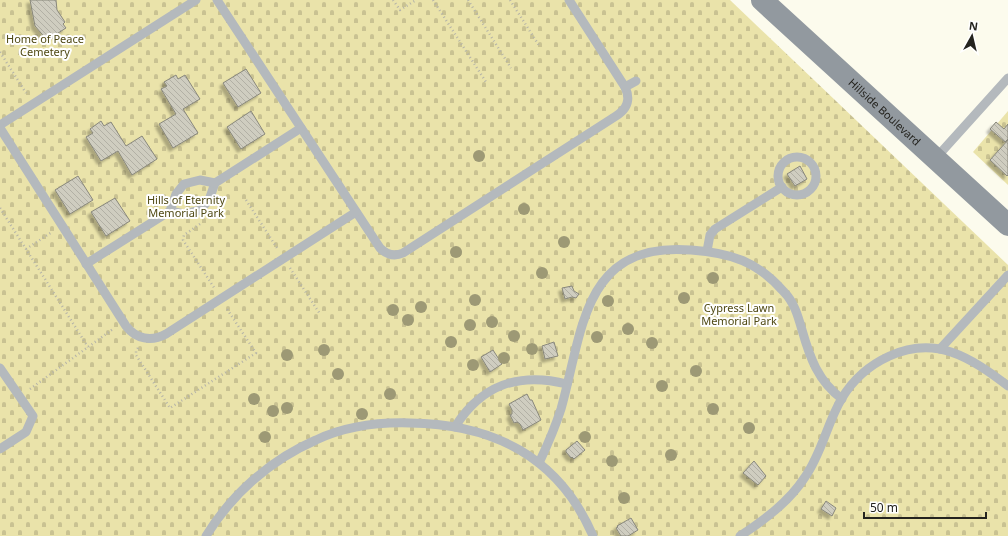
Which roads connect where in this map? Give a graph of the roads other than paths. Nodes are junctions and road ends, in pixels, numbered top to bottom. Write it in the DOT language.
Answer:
graph roads {
  1 [pos="196,0"];
  2 [pos="217,0"];
  3 [pos="569,0"];
  4 [pos="762,0"];
  5 [pos="1008,78"];
  6 [pos="636,81"];
  7 [pos="625,87"];
  8 [pos="0,127"];
  9 [pos="301,128"];
  10 [pos="935,159"];
  11 [pos="214,182"];
  12 [pos="782,187"];
  13 [pos="170,211"];
  14 [pos="356,212"];
  15 [pos="1008,225"];
  16 [pos="707,251"];
  17 [pos="86,264"];
  18 [pos="1008,275"];
  19 [pos="940,349"];
  20 [pos="0,368"];
  21 [pos="567,384"];
  22 [pos="1008,386"];
  23 [pos="842,399"];
  24 [pos="455,427"];
  25 [pos="0,449"];
  26 [pos="539,463"];
  27 [pos="206,536"];
  28 [pos="593,536"];
  29 [pos="740,536"];
  1 -- 8 [label="lane"];
  2 -- 9 [label="lane"];
  3 -- 7 [label="lane"];
  4 -- 10 [label="main road, Hillside Boulevard"];
  5 -- 10 [label="lane"];
  6 -- 7 [label="lane"];
  7 -- 14 [label="lane"];
  8 -- 17 [label="lane"];
  9 -- 11 [label="lane"];
  9 -- 14 [label="lane"];
  10 -- 15 [label="main road, Hillside Boulevard"];
  11 -- 13 [label="lane"];
  11 -- 13 [label="lane"];
  12 -- 12 [label="lane"];
  12 -- 16 [label="lane"];
  13 -- 17 [label="lane"];
  14 -- 17 [label="lane"];
  16 -- 21 [label="lane"];
  16 -- 23 [label="lane"];
  18 -- 19 [label="lane"];
  19 -- 22 [label="lane"];
  19 -- 23 [label="lane"];
  20 -- 25 [label="lane"];
  21 -- 24 [label="lane"];
  21 -- 26 [label="lane"];
  23 -- 29 [label="lane"];
  24 -- 26 [label="lane"];
  24 -- 27 [label="lane"];
  26 -- 28 [label="lane"];
}
